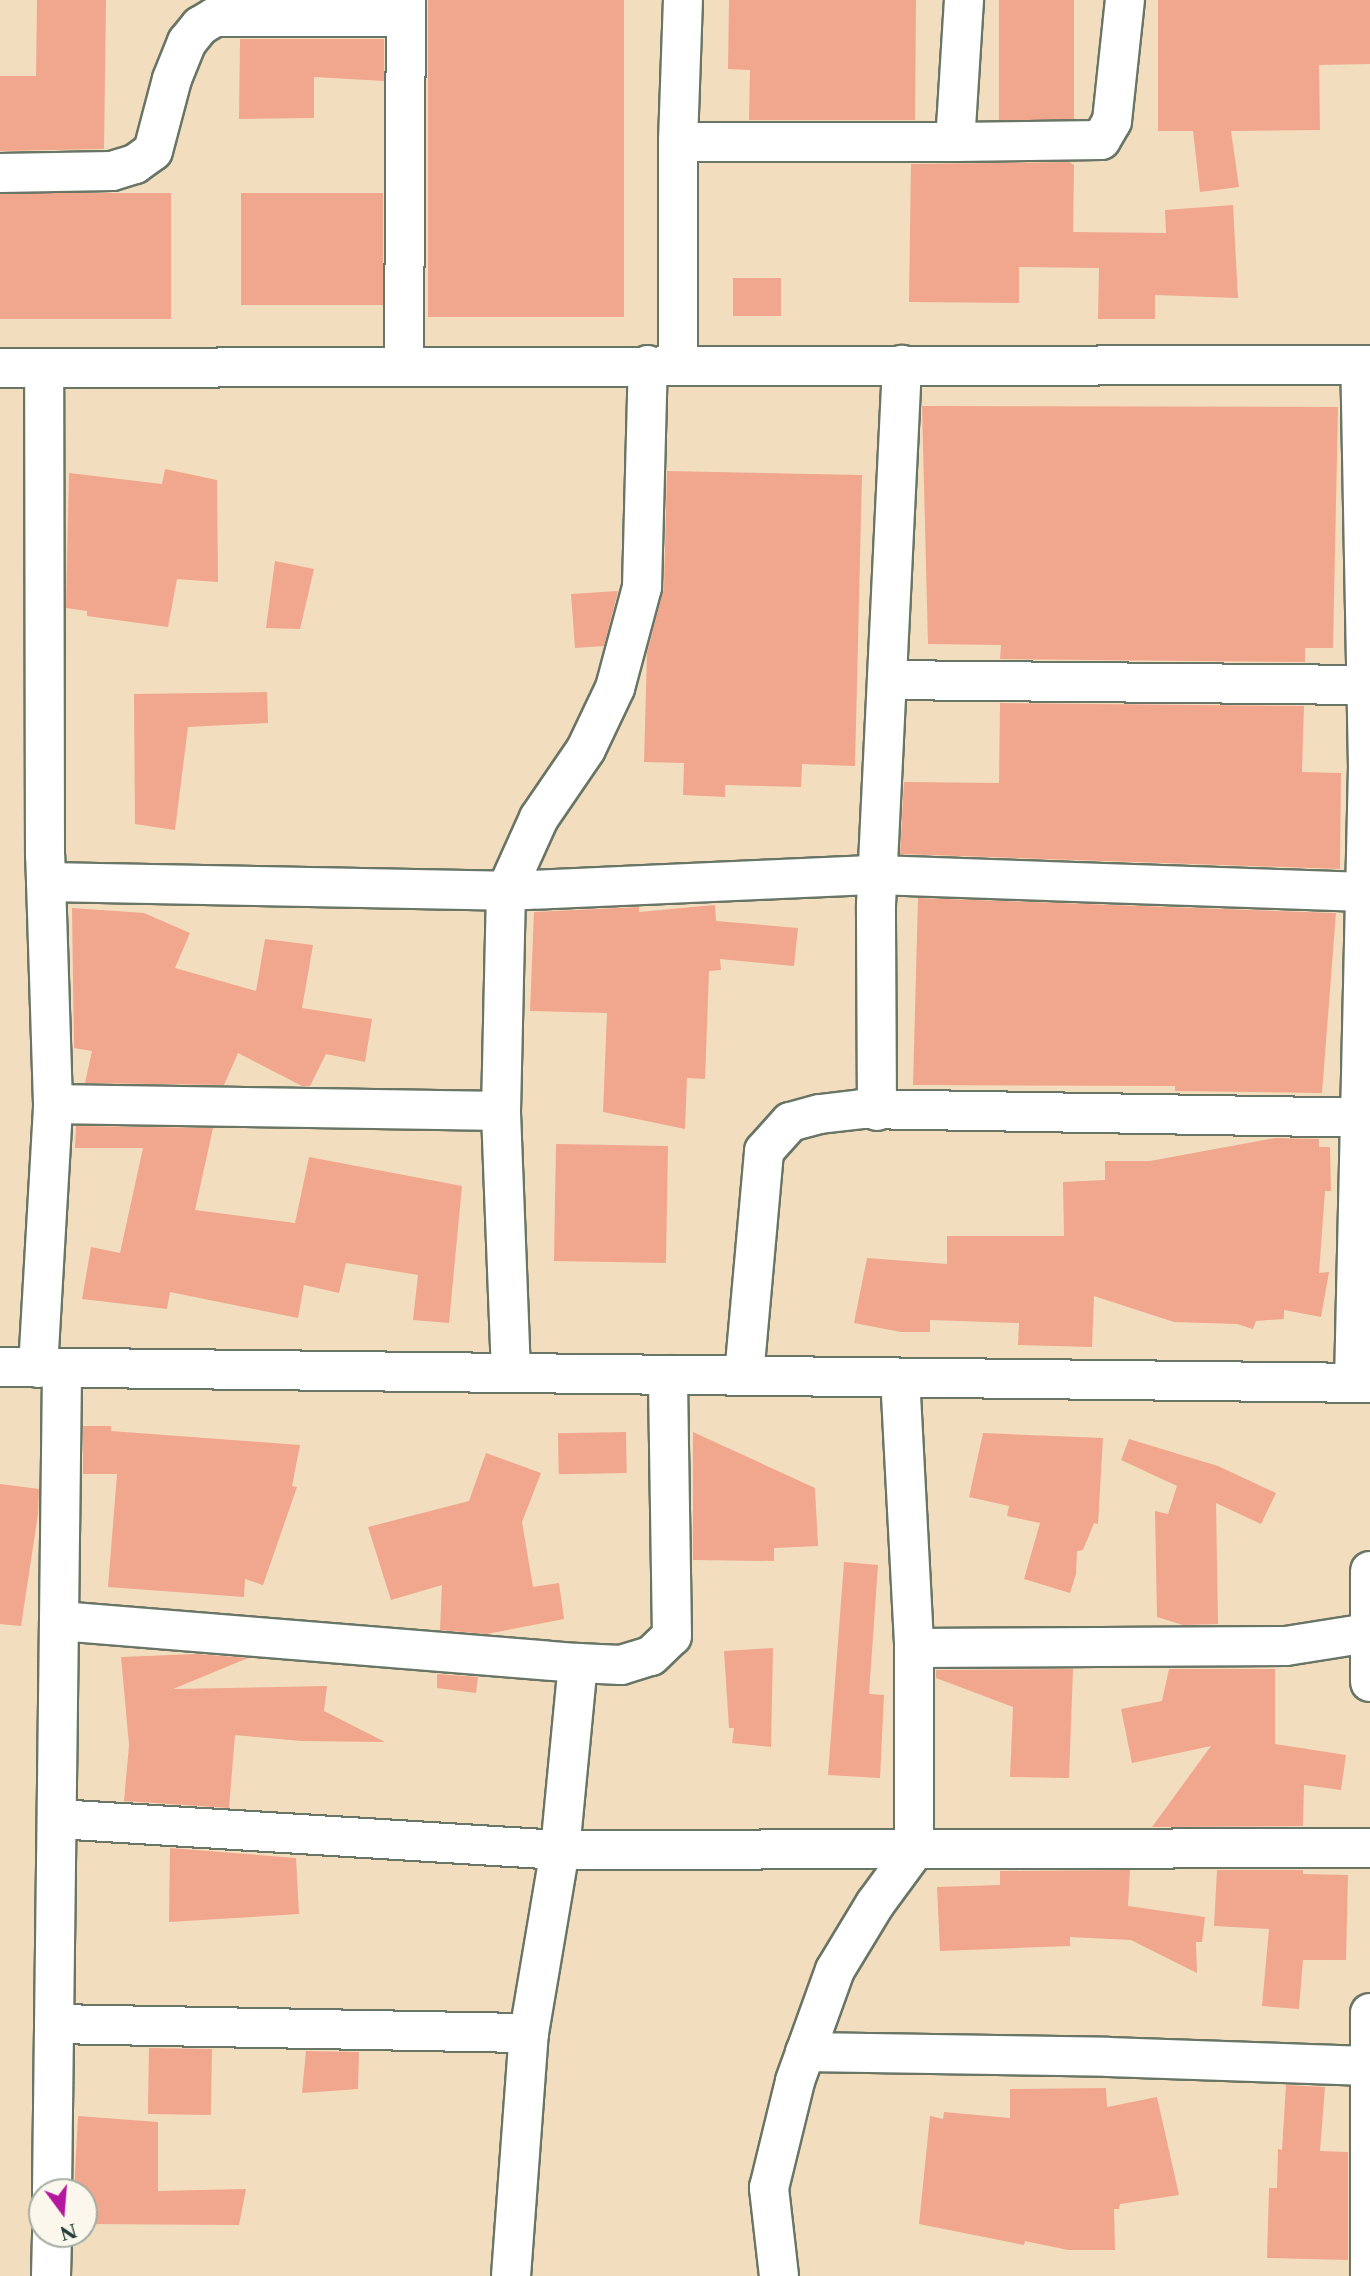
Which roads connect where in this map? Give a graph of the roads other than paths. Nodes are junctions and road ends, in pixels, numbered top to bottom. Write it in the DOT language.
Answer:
graph roads {
  1 [pos="682,0"];
  2 [pos="964,0"];
  3 [pos="1125,0"];
  4 [pos="405,8"];
  5 [pos="678,142"];
  6 [pos="955,142"];
  7 [pos="0,173"];
  8 [pos="404,365"];
  9 [pos="663,365"];
  10 [pos="902,365"];
  11 [pos="1365,365"];
  12 [pos="0,368"];
  13 [pos="44,368"];
  14 [pos="887,680"];
  15 [pos="1366,685"];
  16 [pos="877,875"];
  17 [pos="46,882"];
  18 [pos="506,891"];
  19 [pos="1365,892"];
  20 [pos="53,1104"];
  21 [pos="501,1111"];
  22 [pos="877,1111"];
  23 [pos="1360,1118"];
  24 [pos="0,1367"];
  25 [pos="50,1368"];
  26 [pos="511,1373"];
  27 [pos="668,1375"];
  28 [pos="744,1376"];
  29 [pos="900,1378"];
  30 [pos="1362,1383"];
  31 [pos="1370,1571"];
  32 [pos="60,1621"];
  33 [pos="1368,1633"];
  34 [pos="914,1648"];
  35 [pos="578,1663"];
  36 [pos="1370,1682"];
  37 [pos="57,1819"];
  38 [pos="1370,1848"];
  39 [pos="560,1850"];
  40 [pos="914,1851"];
  41 [pos="1370,2013"];
  42 [pos="54,2024"];
  43 [pos="530,2033"];
  44 [pos="805,2052"];
  45 [pos="1368,2066"];
  46 [pos="52,2178"];
  47 [pos="52,2248"];
  48 [pos="51,2276"];
  49 [pos="511,2276"];
  50 [pos="779,2276"];
  51 [pos="1370,2276"];
  1 -- 5 [label="street"];
  2 -- 6 [label="street"];
  3 -- 6 [label="street"];
  4 -- 7 [label="street"];
  4 -- 8 [label="street"];
  5 -- 6 [label="street"];
  5 -- 9 [label="street"];
  8 -- 9 [label="street"];
  8 -- 13 [label="street"];
  9 -- 10 [label="street"];
  9 -- 18 [label="street"];
  10 -- 11 [label="street"];
  10 -- 14 [label="street"];
  11 -- 15 [label="street"];
  12 -- 13 [label="street"];
  13 -- 17 [label="street"];
  14 -- 15 [label="street"];
  14 -- 16 [label="street"];
  15 -- 19 [label="street"];
  16 -- 18 [label="street"];
  16 -- 19 [label="street"];
  16 -- 22 [label="street"];
  17 -- 18 [label="street"];
  17 -- 20 [label="street"];
  18 -- 21 [label="street"];
  19 -- 23 [label="street"];
  20 -- 21 [label="street"];
  20 -- 25 [label="street"];
  21 -- 26 [label="street"];
  22 -- 23 [label="street"];
  22 -- 28 [label="street"];
  23 -- 30 [label="street"];
  24 -- 25 [label="street"];
  25 -- 26 [label="street"];
  25 -- 32 [label="street"];
  26 -- 27 [label="street"];
  27 -- 28 [label="street"];
  27 -- 35 [label="street"];
  28 -- 29 [label="street"];
  29 -- 30 [label="street"];
  29 -- 34 [label="street"];
  31 -- 33 [label="street"];
  32 -- 35 [label="street"];
  32 -- 37 [label="street"];
  33 -- 34 [label="street"];
  33 -- 36 [label="street"];
  34 -- 40 [label="street"];
  35 -- 39 [label="street"];
  37 -- 39 [label="street"];
  37 -- 42 [label="street"];
  38 -- 40 [label="street"];
  39 -- 40 [label="street"];
  39 -- 43 [label="street"];
  40 -- 44 [label="street"];
  41 -- 45 [label="street"];
  42 -- 43 [label="street"];
  42 -- 46 [label="street"];
  43 -- 49 [label="street"];
  44 -- 45 [label="street"];
  44 -- 50 [label="street"];
  45 -- 51 [label="street"];
  47 -- 48 [label="street"];
}
